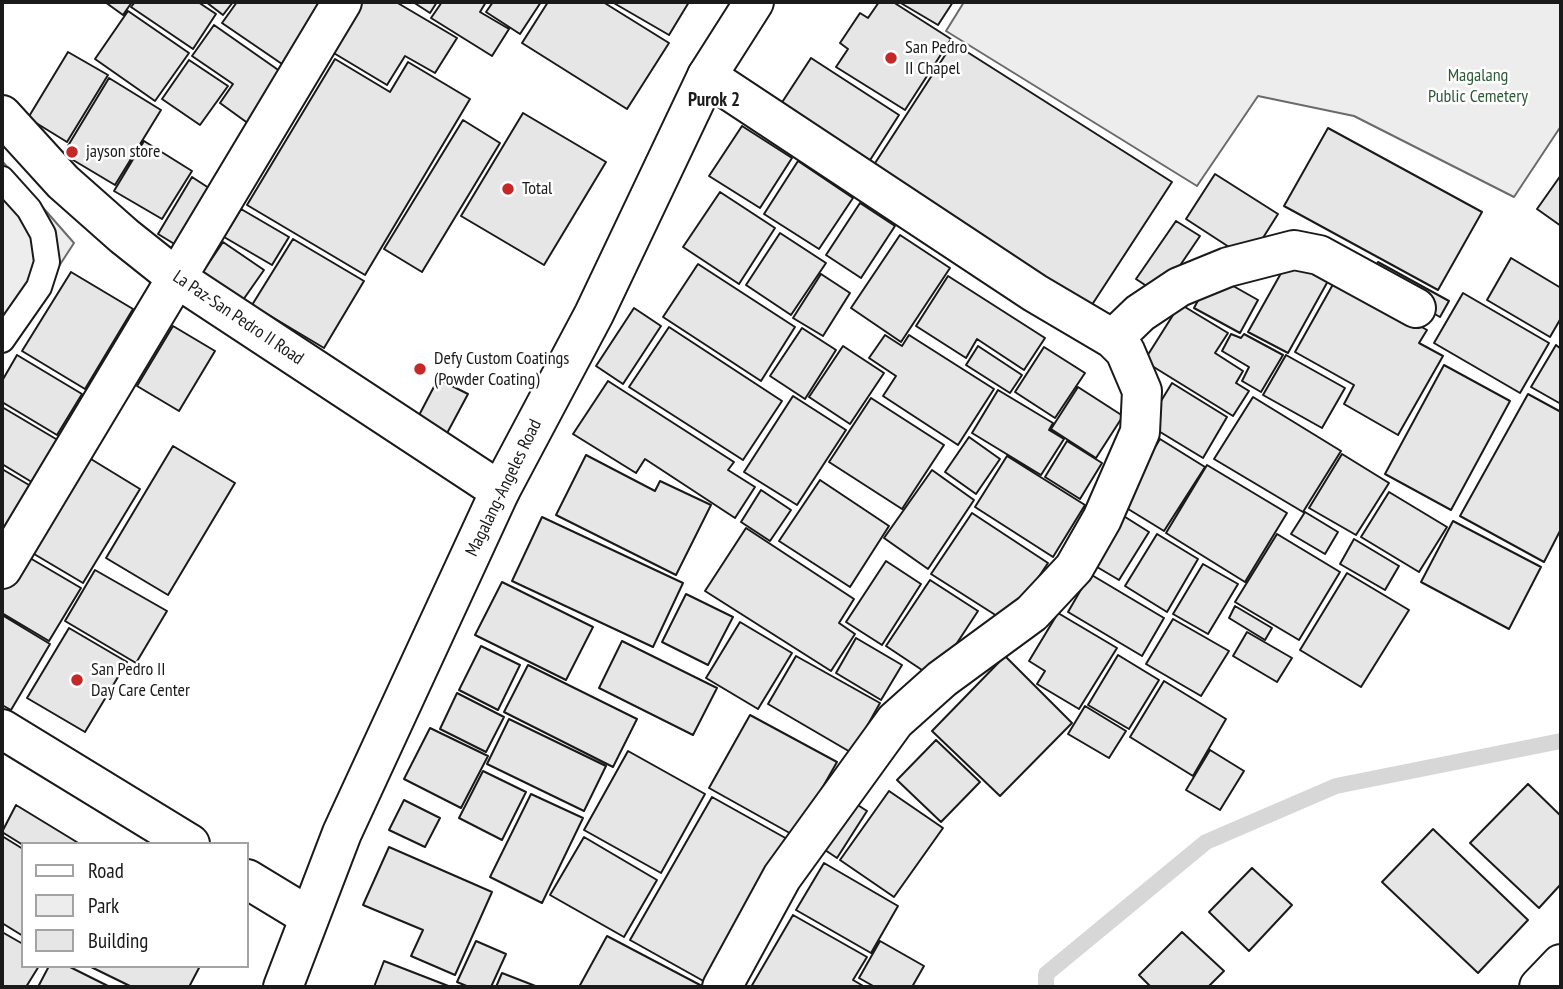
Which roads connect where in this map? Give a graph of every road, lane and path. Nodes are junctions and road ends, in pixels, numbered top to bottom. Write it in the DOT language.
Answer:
graph roads {
  1 [pos="342,2"];
  2 [pos="754,2"];
  3 [pos="707,75"];
  4 [pos="2,115"];
  5 [pos="2,179"];
  6 [pos="178,279"];
  7 [pos="1416,308"];
  8 [pos="1113,339"];
  9 [pos="2,340"];
  10 [pos="499,491"];
  11 [pos="2,569"];
  12 [pos="2,729"];
  13 [pos="187,842"];
  14 [pos="248,880"];
  15 [pos="308,916"];
  16 [pos="1561,964"];
  17 [pos="283,987"];
  18 [pos="722,987"];
  19 [pos="1539,987"];
  1 -- 6 [label="street"];
  2 -- 3 [label="street, Magalang-Angeles Road"];
  3 -- 8 [label="street"];
  3 -- 10 [label="street, Magalang-Angeles Road"];
  4 -- 6 [label="street, La Paz-San Pedro II Road"];
  5 -- 9 [label="lane"];
  6 -- 10 [label="street, La Paz-San Pedro II Road"];
  6 -- 11 [label="street"];
  7 -- 8 [label="street"];
  8 -- 18 [label="street"];
  10 -- 15 [label="street, Magalang-Angeles Road"];
  12 -- 13 [label="street"];
  14 -- 15 [label="street"];
  15 -- 17 [label="street, Magalang-Angeles Road"];
  16 -- 19 [label="street"];
}
